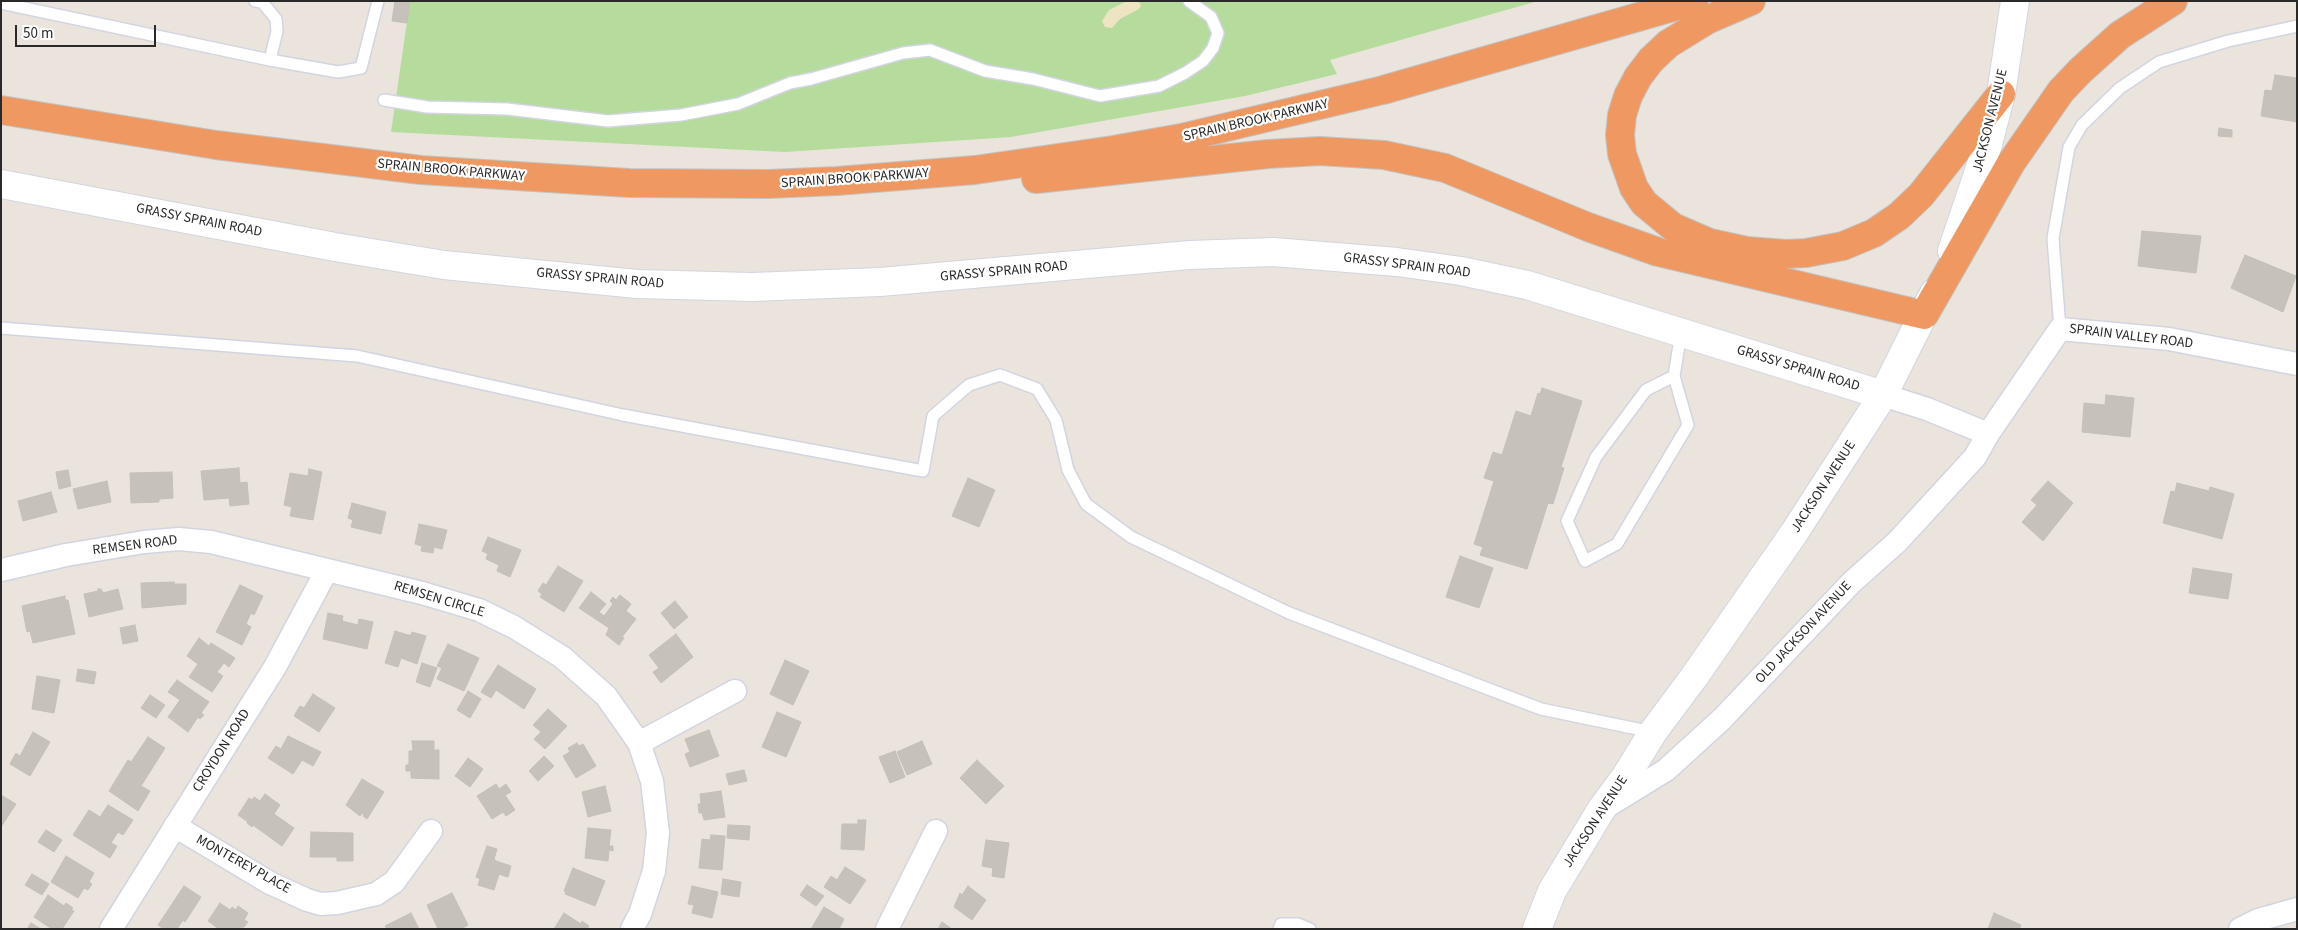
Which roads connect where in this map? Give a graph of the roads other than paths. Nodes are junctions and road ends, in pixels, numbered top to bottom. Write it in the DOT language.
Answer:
graph roads {
  1 [pos="255,1"];
  2 [pos="378,1"];
  3 [pos="1189,1"];
  4 [pos="1694,1"];
  5 [pos="1751,1"];
  6 [pos="2015,1"];
  7 [pos="2172,1"];
  8 [pos="1,3"];
  9 [pos="2297,26"];
  10 [pos="270,60"];
  11 [pos="2001,94"];
  12 [pos="384,100"];
  13 [pos="1,110"];
  14 [pos="837,181"];
  15 [pos="1,184"];
  16 [pos="1924,315"];
  17 [pos="1,328"];
  18 [pos="2060,329"];
  19 [pos="1681,333"];
  20 [pos="2297,364"];
  21 [pos="1674,376"];
  22 [pos="1883,395"];
  23 [pos="1988,434"];
  24 [pos="1,570"];
  25 [pos="327,570"];
  26 [pos="735,691"];
  27 [pos="1653,732"];
  28 [pos="638,743"];
  29 [pos="1601,810"];
  30 [pos="175,826"];
  31 [pos="431,831"];
  32 [pos="936,831"];
  33 [pos="2297,909"];
  34 [pos="111,929"];
  35 [pos="632,929"];
  36 [pos="887,929"];
  37 [pos="1280,929"];
  38 [pos="1310,929"];
  39 [pos="1537,929"];
  40 [pos="2240,929"];
  1 -- 10 [label="lane"];
  2 -- 10 [label="lane"];
  3 -- 12 [label="lane"];
  4 -- 14 [label="highway, SPRAIN BROOK PARKWAY"];
  5 -- 11 [label="highway"];
  6 -- 11 [label="street, JACKSON AVENUE"];
  7 -- 16 [label="highway"];
  8 -- 10 [label="lane"];
  9 -- 18 [label="lane"];
  11 -- 16 [label="street, JACKSON AVENUE"];
  13 -- 14 [label="highway, SPRAIN BROOK PARKWAY"];
  14 -- 16 [label="highway"];
  15 -- 19 [label="street, GRASSY SPRAIN ROAD"];
  16 -- 22 [label="street, JACKSON AVENUE"];
  17 -- 27 [label="lane"];
  18 -- 20 [label="street, SPRAIN VALLEY ROAD"];
  18 -- 23 [label="street, SPRAIN VALLEY ROAD"];
  19 -- 21 [label="lane"];
  19 -- 22 [label="street, GRASSY SPRAIN ROAD"];
  21 -- 21 [label="lane"];
  22 -- 23 [label="street, GRASSY SPRAIN ROAD"];
  22 -- 27 [label="street, JACKSON AVENUE"];
  23 -- 29 [label="street, OLD JACKSON AVENUE"];
  24 -- 25 [label="street, REMSEN ROAD"];
  25 -- 28 [label="street, REMSEN CIRCLE"];
  25 -- 30 [label="street, CROYDON ROAD"];
  26 -- 28 [label="street"];
  27 -- 29 [label="street, JACKSON AVENUE"];
  28 -- 35 [label="street, REMSEN CIRCLE"];
  29 -- 39 [label="street, JACKSON AVENUE"];
  30 -- 31 [label="street, MONTEREY PLACE"];
  30 -- 34 [label="street, CROYDON ROAD"];
  32 -- 36 [label="street"];
  33 -- 40 [label="street"];
  37 -- 38 [label="lane"];
}
